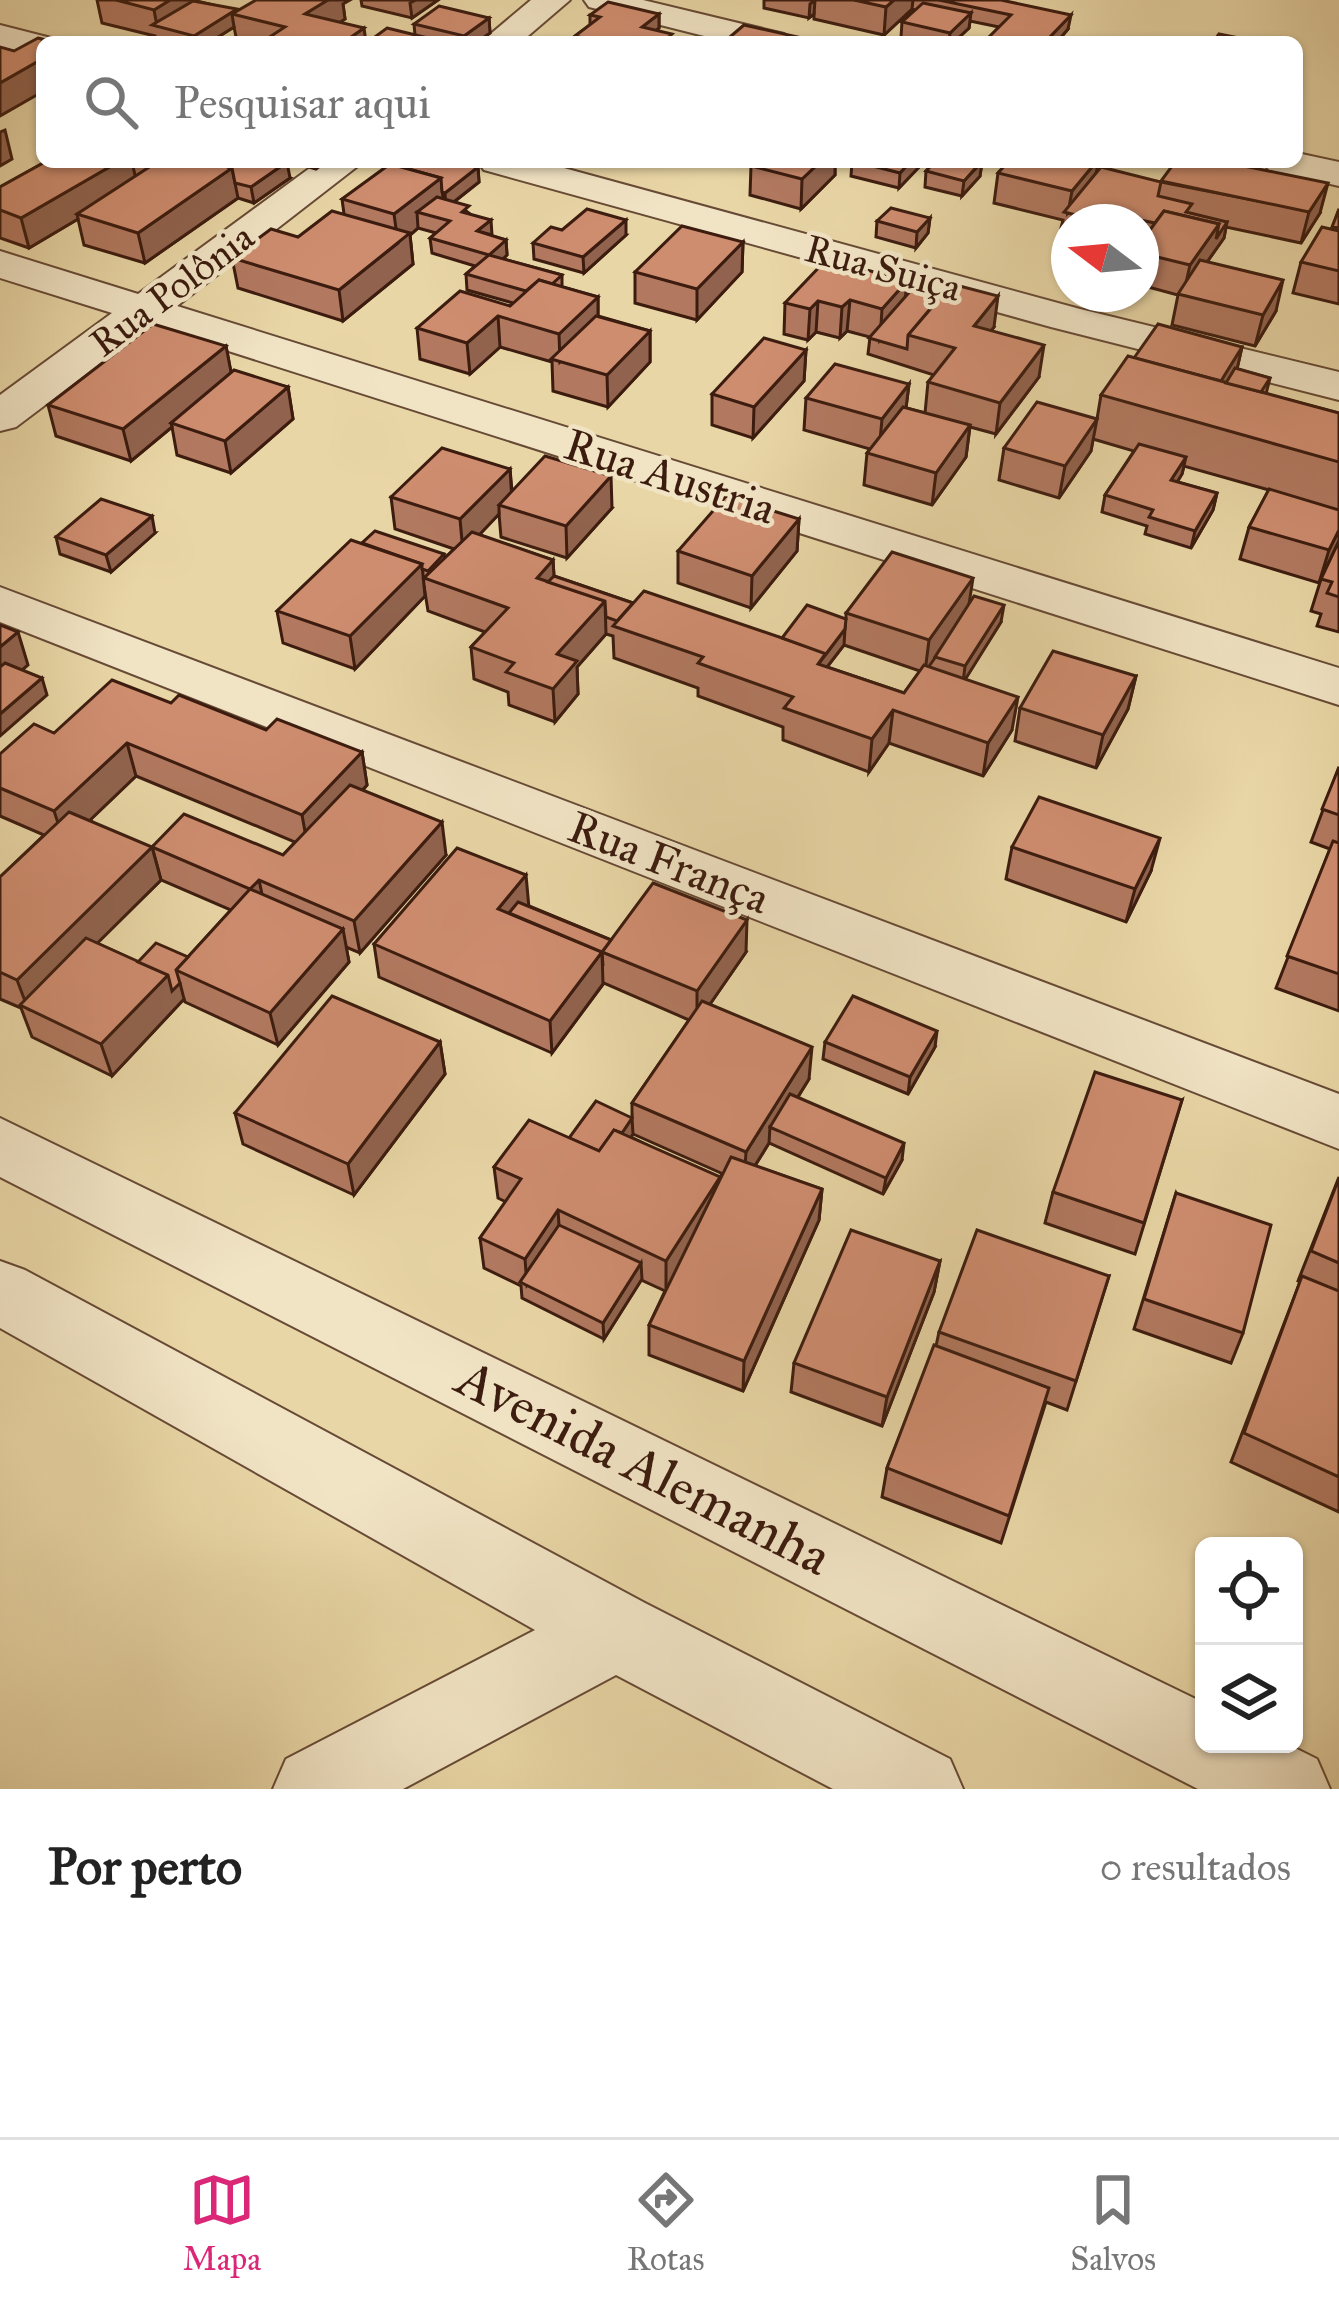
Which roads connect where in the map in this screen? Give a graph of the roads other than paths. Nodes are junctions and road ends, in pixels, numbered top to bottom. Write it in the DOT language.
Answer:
graph roads {
  1 [pos="554,0"];
  2 [pos="601,0"];
  3 [pos="0,36"];
  4 [pos="507,36"];
  5 [pos="747,36"];
  6 [pos="36,45"];
  7 [pos="1303,166"];
  8 [pos="335,168"];
  9 [pos="520,168"];
  10 [pos="1339,174"];
  11 [pos="0,264"];
  12 [pos="145,310"];
  13 [pos="1339,386"];
  14 [pos="0,417"];
  15 [pos="0,603"];
  16 [pos="1339,687"];
  17 [pos="1339,1122"];
  18 [pos="0,1145"];
  19 [pos="0,1292"];
  20 [pos="616,1631"];
  21 [pos="316,1789"];
  22 [pos="920,1789"];
  23 [pos="1287,1789"];
  1 -- 4 [label="street"];
  2 -- 5 [label="street"];
  3 -- 6 [label="street"];
  7 -- 10 [label="street"];
  8 -- 12 [label="street, Rua Polônia"];
  9 -- 13 [label="street, Rua Suiça"];
  11 -- 12 [label="street, Rua Austria"];
  12 -- 14 [label="street, Rua Polônia"];
  12 -- 16 [label="street, Rua Austria"];
  15 -- 17 [label="street, Rua França"];
  18 -- 23 [label="street, Avenida Alemanha"];
  19 -- 20 [label="street"];
  20 -- 21 [label="street"];
  20 -- 22 [label="street"];
}
